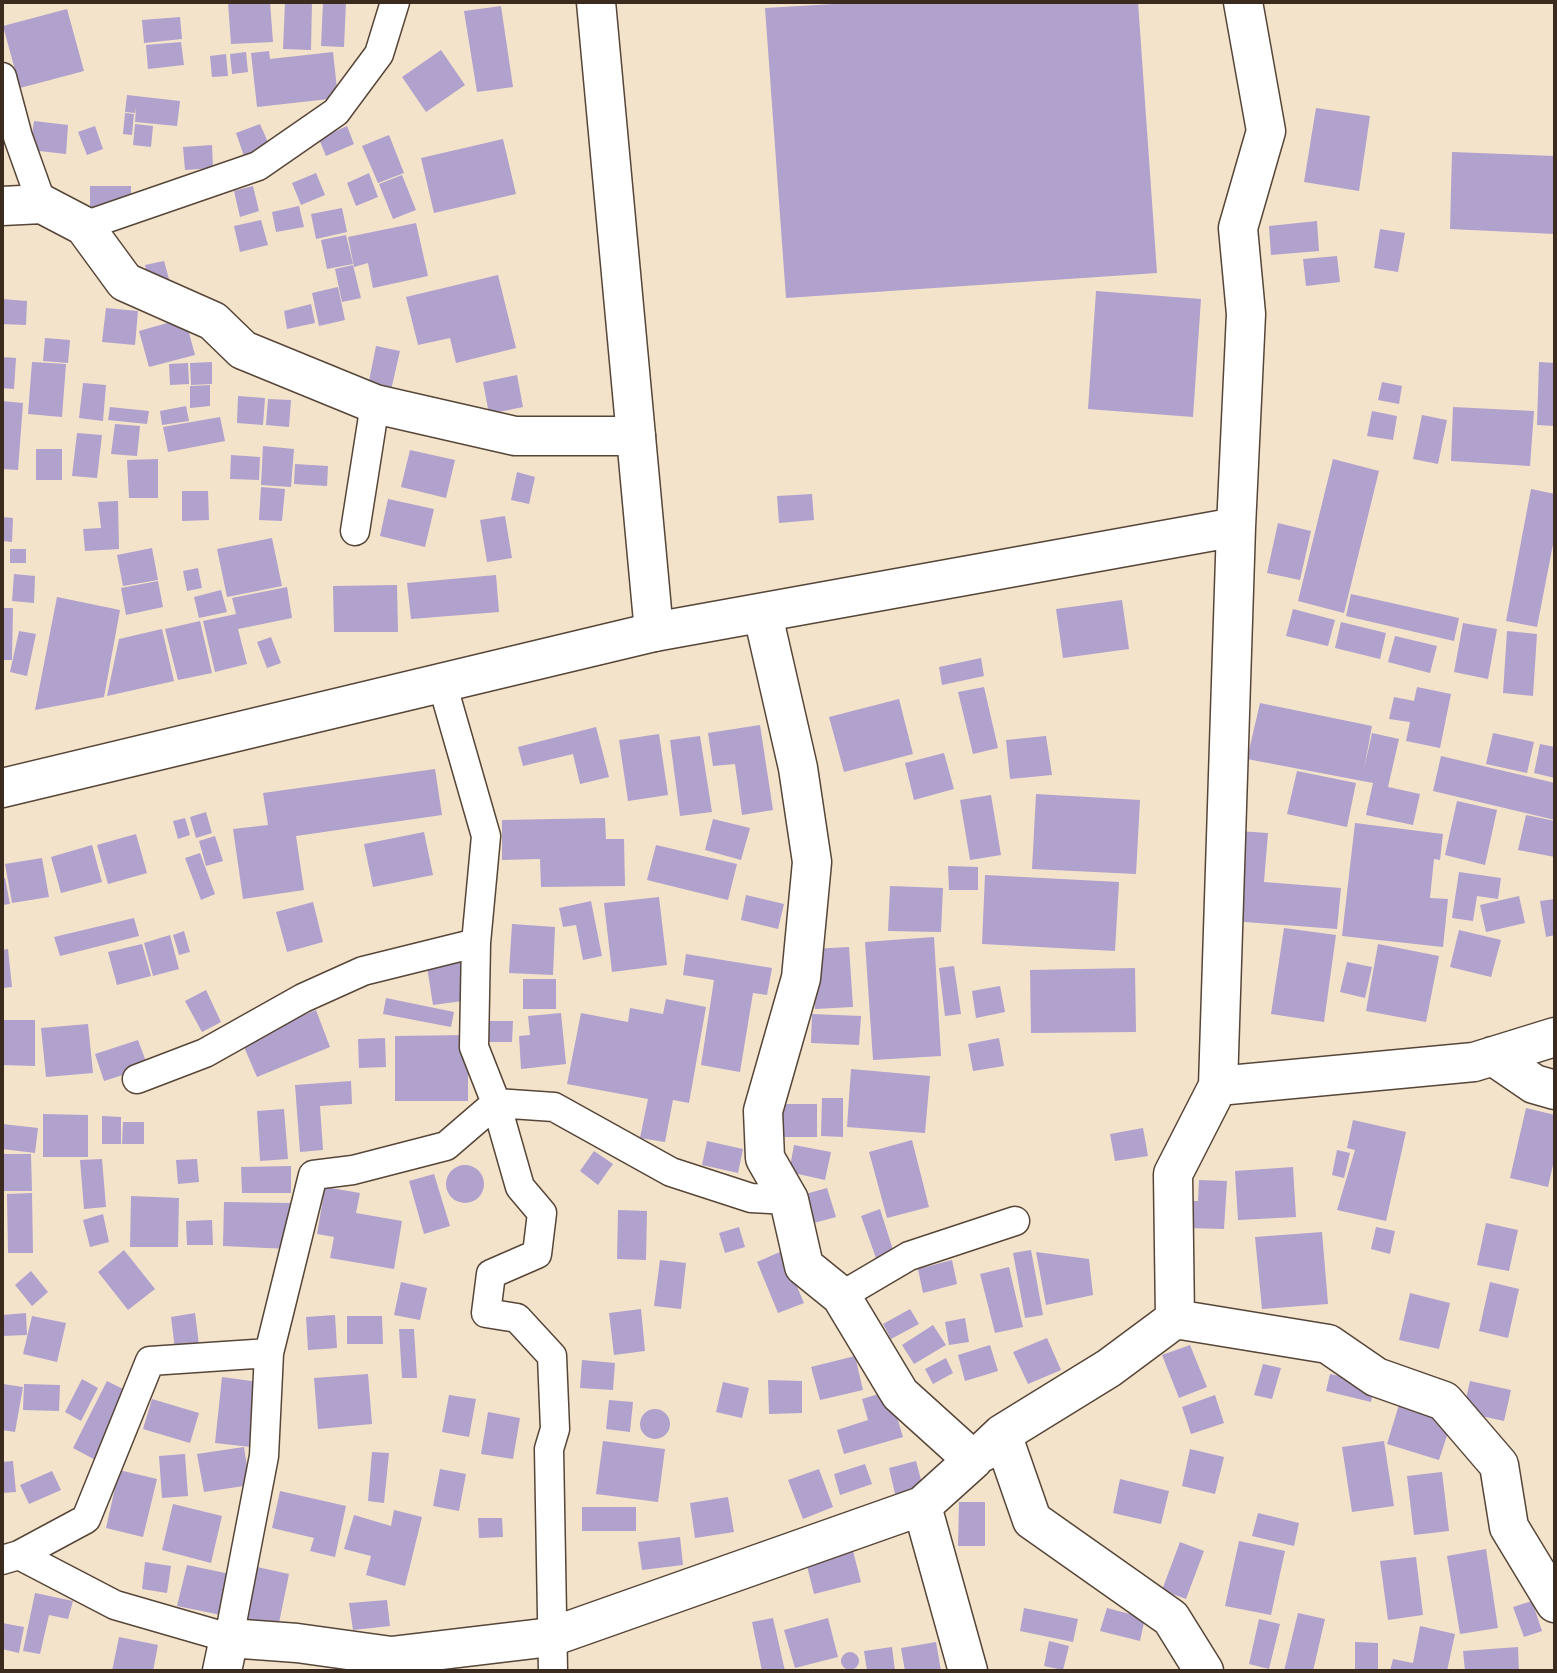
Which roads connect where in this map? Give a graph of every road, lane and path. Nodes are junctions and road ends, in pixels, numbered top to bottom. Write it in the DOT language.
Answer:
graph roads {
  1 [pos="395,2"];
  2 [pos="596,2"];
  3 [pos="1243,2"];
  4 [pos="2,77"];
  5 [pos="42,204"];
  6 [pos="2,206"];
  7 [pos="84,226"];
  8 [pos="374,404"];
  9 [pos="636,436"];
  10 [pos="1236,527"];
  11 [pos="355,531"];
  12 [pos="763,615"];
  13 [pos="654,632"];
  14 [pos="442,682"];
  15 [pos="2,788"];
  16 [pos="475,943"];
  17 [pos="1555,1037"];
  18 [pos="1493,1056"];
  19 [pos="136,1079"];
  20 [pos="1218,1086"];
  21 [pos="1555,1090"];
  22 [pos="496,1103"];
  23 [pos="789,1200"];
  24 [pos="1015,1221"];
  25 [pos="841,1296"];
  26 [pos="1175,1319"];
  27 [pos="269,1353"];
  28 [pos="1002,1434"];
  29 [pos="973,1460"];
  30 [pos="922,1506"];
  31 [pos="11,1557"];
  32 [pos="1555,1603"];
  33 [pos="226,1654"];
  34 [pos="552,1654"];
  35 [pos="392,1664"];
  36 [pos="968,1671"];
  37 [pos="1204,1671"];
  1 -- 7 [label="lane"];
  2 -- 9 [label="street"];
  3 -- 10 [label="street"];
  4 -- 5 [label="lane"];
  5 -- 6 [label="street"];
  5 -- 7 [label="street"];
  7 -- 8 [label="street"];
  8 -- 9 [label="street"];
  8 -- 11 [label="lane"];
  9 -- 13 [label="street"];
  10 -- 12 [label="street"];
  10 -- 20 [label="street"];
  12 -- 13 [label="street"];
  12 -- 23 [label="street"];
  13 -- 14 [label="street"];
  14 -- 15 [label="street"];
  14 -- 16 [label="lane"];
  16 -- 19 [label="lane"];
  16 -- 22 [label="lane"];
  17 -- 18 [label="street"];
  18 -- 20 [label="street"];
  18 -- 21 [label="street"];
  20 -- 26 [label="street"];
  22 -- 23 [label="lane"];
  22 -- 27 [label="lane"];
  22 -- 34 [label="lane"];
  23 -- 25 [label="street"];
  24 -- 25 [label="lane"];
  25 -- 29 [label="street"];
  26 -- 28 [label="street"];
  26 -- 32 [label="street"];
  27 -- 31 [label="lane"];
  27 -- 33 [label="lane"];
  28 -- 29 [label="street"];
  28 -- 37 [label="street"];
  29 -- 30 [label="street"];
  30 -- 34 [label="street"];
  30 -- 36 [label="street"];
  31 -- 33 [label="lane"];
  33 -- 35 [label="street"];
  34 -- 35 [label="street"];
}
